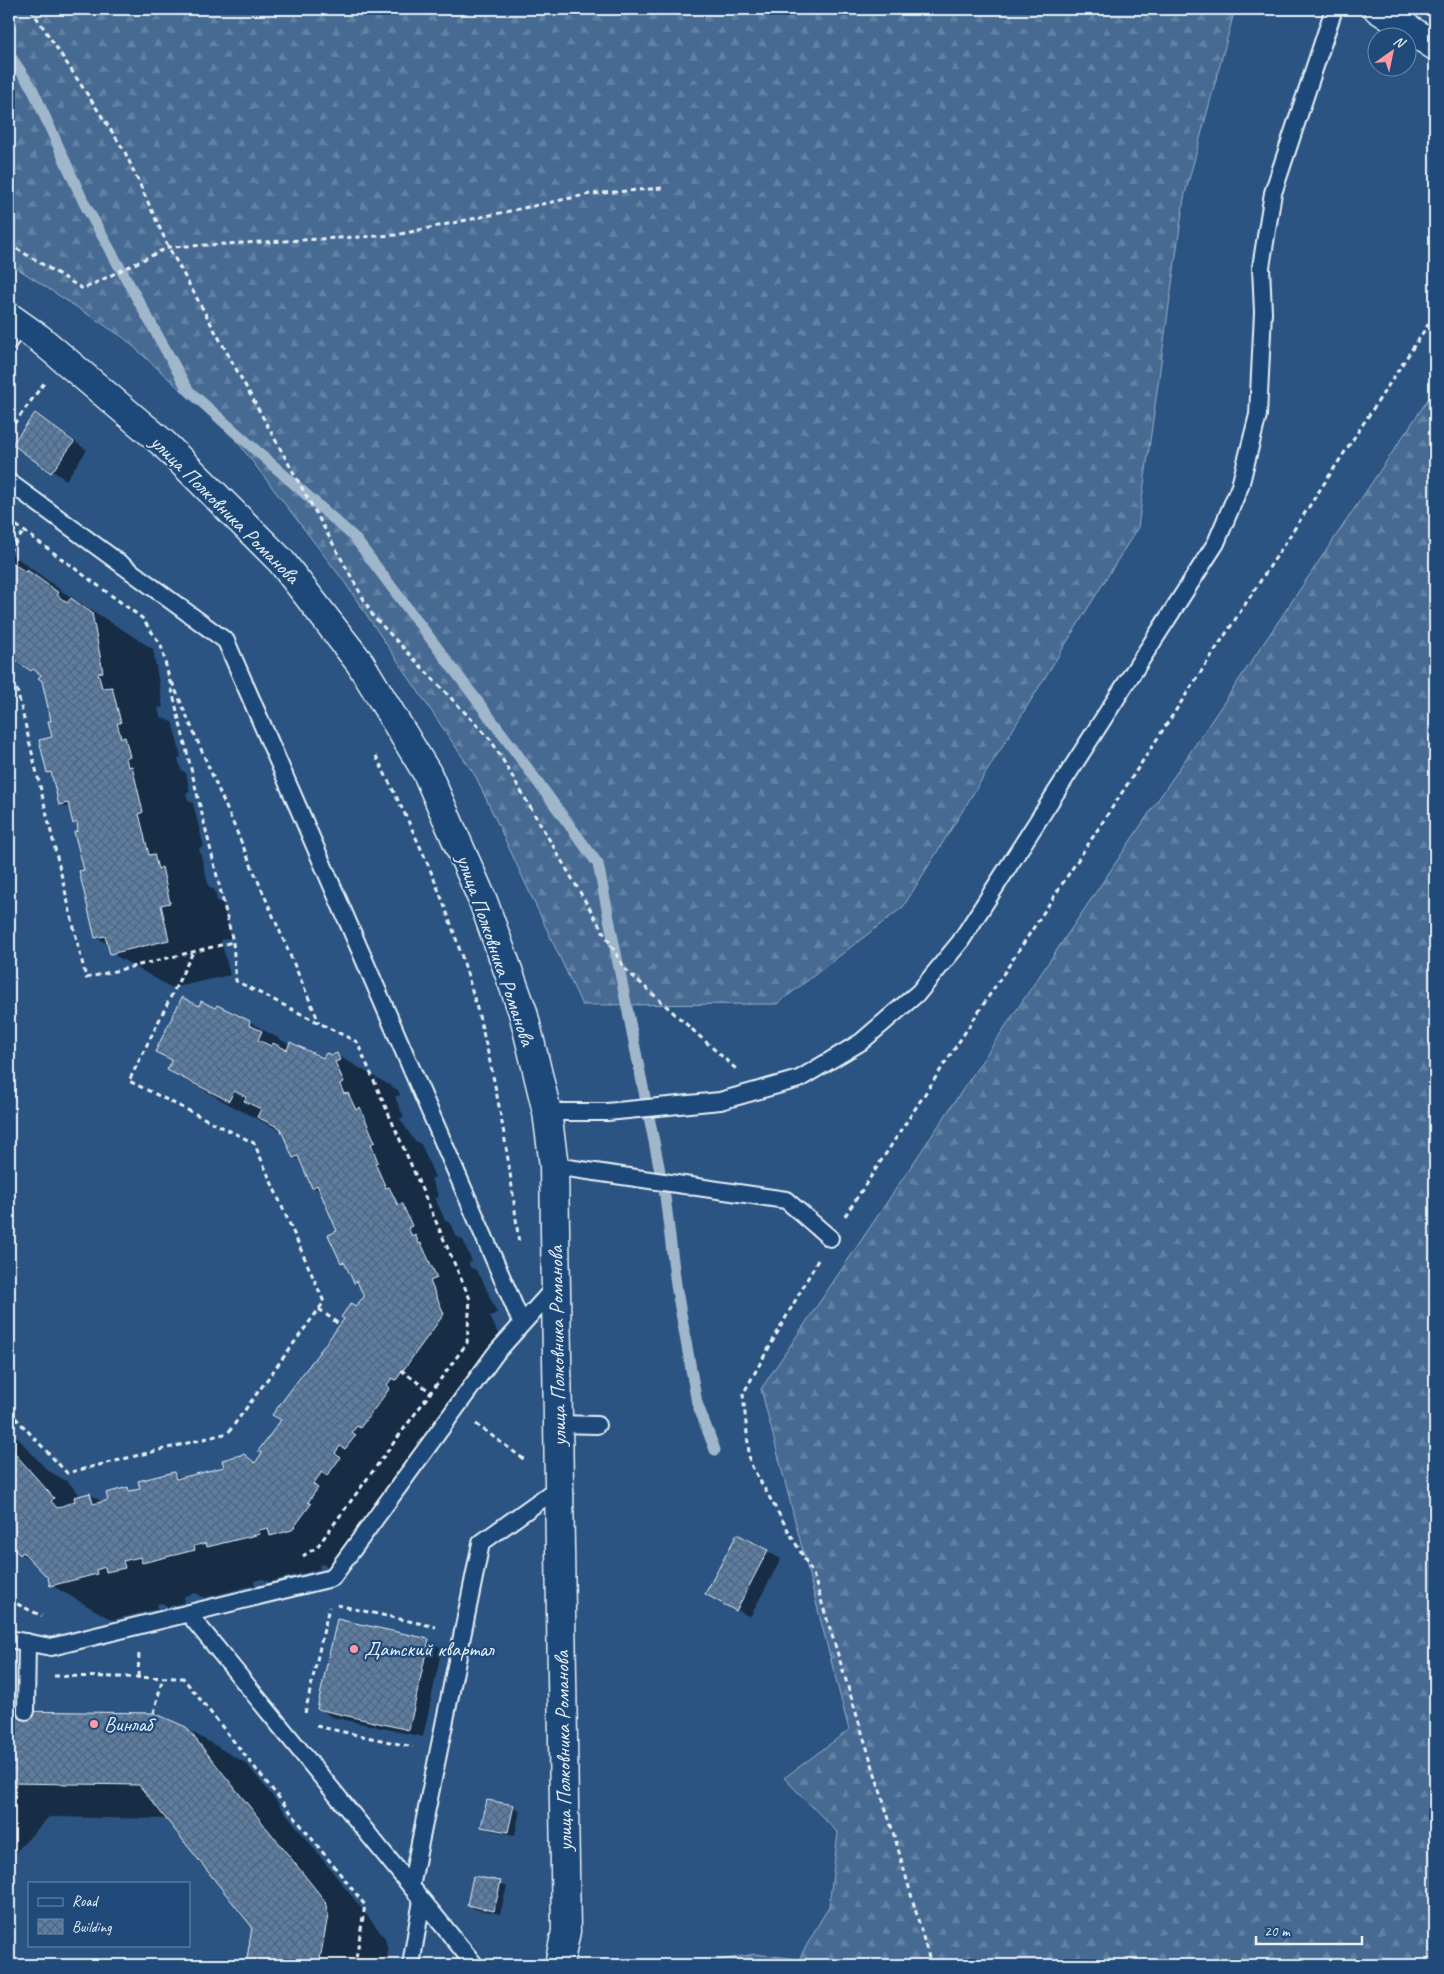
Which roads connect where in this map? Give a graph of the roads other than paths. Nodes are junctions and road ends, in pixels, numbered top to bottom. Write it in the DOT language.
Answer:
graph roads {
  1 [pos="1334,9"];
  2 [pos="1378,9"];
  3 [pos="1435,46"];
  4 [pos="13,328"];
  5 [pos="9,482"];
  6 [pos="547,1112"];
  7 [pos="554,1166"];
  8 [pos="830,1238"];
  9 [pos="556,1286"];
  10 [pos="522,1324"];
  11 [pos="558,1424"];
  12 [pos="597,1425"];
  13 [pos="559,1487"];
  14 [pos="188,1613"];
  15 [pos="9,1639"];
  16 [pos="27,1642"];
  17 [pos="26,1711"];
  18 [pos="411,1887"];
  19 [pos="422,1900"];
  20 [pos="411,1965"];
  21 [pos="475,1965"];
  22 [pos="559,1965"];
  1 -- 6 [label="lane"];
  2 -- 3 [label="street"];
  4 -- 6 [label="street, улица Полковника Романова"];
  5 -- 10 [label="lane"];
  6 -- 7 [label="street, улица Полковника Романова"];
  7 -- 8 [label="lane"];
  7 -- 9 [label="street, улица Полковника Романова"];
  9 -- 10 [label="lane"];
  9 -- 11 [label="street, улица Полковника Романова"];
  10 -- 14 [label="lane"];
  11 -- 12 [label="lane"];
  11 -- 13 [label="street, улица Полковника Романова"];
  13 -- 18 [label="lane"];
  13 -- 22 [label="street, улица Полковника Романова"];
  14 -- 16 [label="lane"];
  14 -- 18 [label="lane"];
  15 -- 16 [label="lane"];
  16 -- 17 [label="lane"];
  18 -- 19 [label="lane"];
  19 -- 20 [label="lane"];
  19 -- 21 [label="lane"];
}
